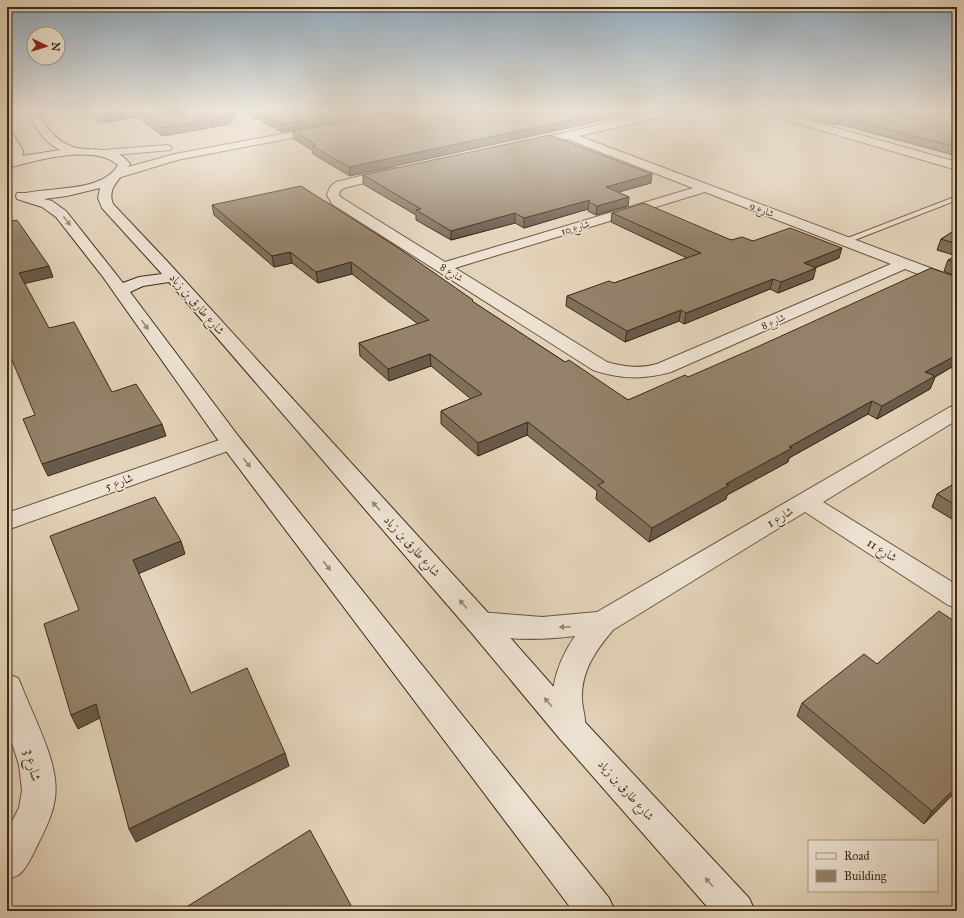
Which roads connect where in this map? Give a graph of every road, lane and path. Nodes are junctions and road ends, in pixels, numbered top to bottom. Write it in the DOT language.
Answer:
graph roads {
  1 [pos="17,153"];
  2 [pos="68,153"];
  3 [pos="90,153"];
  4 [pos="117,153"];
  5 [pos="197,153"];
  6 [pos="613,153"];
  7 [pos="911,153"];
  8 [pos="104,154"];
  9 [pos="7,164"];
  10 [pos="957,166"];
  11 [pos="401,171"];
  12 [pos="115,176"];
  13 [pos="705,188"];
  14 [pos="957,198"];
  15 [pos="844,240"];
  16 [pos="904,264"];
  17 [pos="444,267"];
  18 [pos="167,270"];
  19 [pos="114,282"];
  20 [pos="957,284"];
  21 [pos="957,411"];
  22 [pos="231,442"];
  23 [pos="806,502"];
  24 [pos="7,522"];
  25 [pos="957,598"];
  26 [pos="603,622"];
  27 [pos="480,623"];
  28 [pos="7,687"];
  29 [pos="571,729"];
  30 [pos="7,862"];
  31 [pos="596,911"];
  32 [pos="736,911"];
  1 -- 9 [label="street"];
  2 -- 9 [label="street"];
  3 -- 8 [label="street"];
  4 -- 8 [label="street"];
  5 -- 12 [label="street"];
  6 -- 13 [label="street, شارع 9"];
  7 -- 10 [label="street"];
  8 -- 12 [label="street"];
  11 -- 17 [label="street, شارع 8"];
  12 -- 18 [label="street, شارع طارق بن زياد"];
  12 -- 19 [label="street, one-way"];
  13 -- 15 [label="street, شارع 9"];
  13 -- 17 [label="street, شارع 10"];
  14 -- 15 [label="lane"];
  15 -- 16 [label="street, شارع 9"];
  16 -- 17 [label="street, شارع 8"];
  16 -- 20 [label="street, شارع 9"];
  18 -- 19 [label="street"];
  27 -- 18 [label="street, شارع طارق بن زياد, one-way"];
  19 -- 22 [label="street, one-way"];
  21 -- 23 [label="street, شارع 1"];
  22 -- 24 [label="street, شارع 5"];
  22 -- 31 [label="street, one-way"];
  23 -- 25 [label="street, شارع 11"];
  23 -- 26 [label="street, شارع 1"];
  26 -- 27 [label="street, شارع 1, one-way"];
  26 -- 29 [label="street, شارع 1"];
  29 -- 27 [label="street, شارع طارق بن زياد, one-way"];
  28 -- 30 [label="street, شارع 3"];
  32 -- 29 [label="street, شارع طارق بن زياد, one-way"];
}
